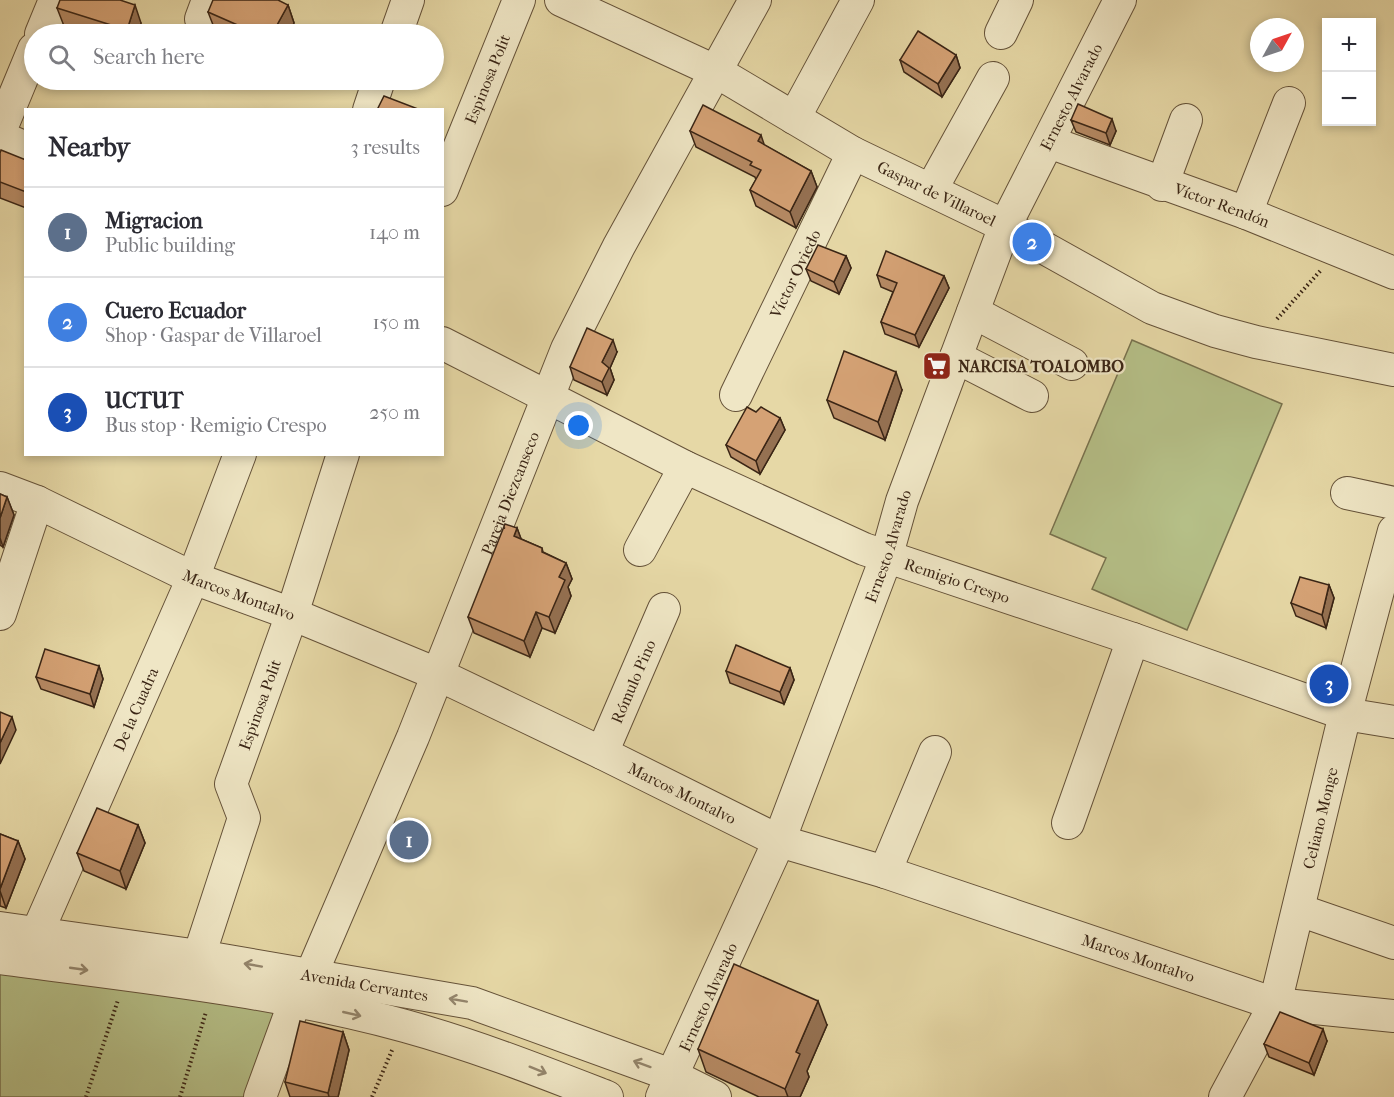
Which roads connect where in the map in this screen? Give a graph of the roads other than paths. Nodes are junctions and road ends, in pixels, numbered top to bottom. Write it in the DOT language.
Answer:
graph roads {
  1 [pos="55,0"];
  2 [pos="408,0"];
  3 [pos="519,0"];
  4 [pos="561,0"];
  5 [pos="755,0"];
  6 [pos="858,0"];
  7 [pos="1017,0"];
  8 [pos="1120,0"];
  9 [pos="45,24"];
  10 [pos="400,24"];
  11 [pos="1001,33"];
  12 [pos="717,72"];
  13 [pos="24,73"];
  14 [pos="993,78"];
  15 [pos="376,90"];
  16 [pos="1289,104"];
  17 [pos="370,108"];
  18 [pos="794,118"];
  19 [pos="1186,120"];
  20 [pos="0,131"];
  21 [pos="0,137"];
  22 [pos="1049,142"];
  23 [pos="24,147"];
  24 [pos="853,153"];
  25 [pos="444,185"];
  26 [pos="1162,185"];
  27 [pos="931,190"];
  28 [pos="1246,213"];
  29 [pos="1005,226"];
  30 [pos="1394,273"];
  31 [pos="973,312"];
  32 [pos="444,344"];
  33 [pos="956,357"];
  34 [pos="1072,364"];
  35 [pos="1394,370"];
  36 [pos="547,395"];
  37 [pos="736,395"];
  38 [pos="1032,396"];
  39 [pos="239,456"];
  40 [pos="342,456"];
  41 [pos="685,467"];
  42 [pos="0,488"];
  43 [pos="1347,493"];
  44 [pos="37,502"];
  45 [pos="1394,503"];
  46 [pos="1394,531"];
  47 [pos="640,550"];
  48 [pos="886,558"];
  49 [pos="193,579"];
  50 [pos="664,609"];
  51 [pos="0,614"];
  52 [pos="292,614"];
  53 [pos="1133,639"];
  54 [pos="437,674"];
  55 [pos="1345,714"];
  56 [pos="1394,722"];
  57 [pos="935,752"];
  58 [pos="602,753"];
  59 [pos="1068,823"];
  60 [pos="779,841"];
  61 [pos="885,872"];
  62 [pos="1299,910"];
  63 [pos="0,928"];
  64 [pos="1394,943"];
  65 [pos="34,948"];
  66 [pos="199,956"];
  67 [pos="0,958"];
  68 [pos="303,988"];
  69 [pos="1275,1004"];
  70 [pos="1394,1016"];
  71 [pos="667,1086"];
  72 [pos="260,1097"];
  73 [pos="607,1097"];
  74 [pos="715,1097"];
  75 [pos="1225,1097"];
  1 -- 9 [label="street"];
  2 -- 10 [label="street"];
  3 -- 25 [label="street, Espinosa Polit"];
  4 -- 12 [label="street, Gaspar de Villaroel"];
  5 -- 12 [label="street, Pareja Diezcanseco"];
  6 -- 18 [label="street"];
  7 -- 11 [label="street"];
  8 -- 22 [label="street, Ernesto Alvarado"];
  12 -- 18 [label="street, Gaspar de Villaroel"];
  12 -- 36 [label="street, Pareja Diezcanseco"];
  13 -- 20 [label="street"];
  14 -- 27 [label="street"];
  15 -- 17 [label="street"];
  16 -- 28 [label="street"];
  18 -- 24 [label="street, Gaspar de Villaroel"];
  19 -- 26 [label="street"];
  21 -- 23 [label="street"];
  22 -- 26 [label="street, Víctor Rendón"];
  22 -- 29 [label="street, Ernesto Alvarado"];
  24 -- 27 [label="street, Gaspar de Villaroel"];
  24 -- 37 [label="street, Víctor Oviedo"];
  26 -- 28 [label="street, Víctor Rendón"];
  27 -- 29 [label="street, Gaspar de Villaroel"];
  28 -- 30 [label="street, Víctor Rendón"];
  29 -- 31 [label="street, Ernesto Alvarado"];
  29 -- 35 [label="street, Gaspar de Villaroel"];
  31 -- 33 [label="street, Ernesto Alvarado"];
  31 -- 34 [label="street"];
  32 -- 36 [label="street, Remigio Crespo"];
  33 -- 38 [label="street"];
  33 -- 48 [label="street, Ernesto Alvarado"];
  36 -- 41 [label="street, Remigio Crespo"];
  36 -- 54 [label="street, Pareja Diezcanseco"];
  39 -- 49 [label="street, De la Cuadra"];
  40 -- 52 [label="street, Espinosa Polit"];
  41 -- 47 [label="street"];
  41 -- 48 [label="street, Remigio Crespo"];
  42 -- 44 [label="street, Marcos Montalvo"];
  43 -- 45 [label="street"];
  44 -- 49 [label="street, Marcos Montalvo"];
  44 -- 51 [label="street"];
  46 -- 55 [label="street, Celiano Monge"];
  48 -- 53 [label="street, Remigio Crespo"];
  48 -- 60 [label="street, Ernesto Alvarado"];
  49 -- 52 [label="street, Marcos Montalvo"];
  49 -- 65 [label="street, De la Cuadra"];
  50 -- 58 [label="street, Rómulo Pino"];
  52 -- 54 [label="street, Marcos Montalvo"];
  52 -- 66 [label="street, Espinosa Polit"];
  53 -- 55 [label="street, Remigio Crespo"];
  53 -- 59 [label="street"];
  54 -- 58 [label="street, Marcos Montalvo"];
  54 -- 68 [label="street, Pareja Diezcanseco"];
  55 -- 56 [label="street, Remigio Crespo"];
  55 -- 62 [label="street, Celiano Monge"];
  57 -- 61 [label="street"];
  58 -- 60 [label="street, Marcos Montalvo"];
  60 -- 61 [label="street, Marcos Montalvo"];
  60 -- 71 [label="street, Ernesto Alvarado"];
  61 -- 69 [label="street, Marcos Montalvo"];
  62 -- 64 [label="street"];
  62 -- 69 [label="street, Celiano Monge"];
  63 -- 65 [label="street, Avenida Cervantes"];
  65 -- 66 [label="street, Avenida Cervantes"];
  65 -- 67 [label="street, Avenida Cervantes"];
  65 -- 68 [label="street, Avenida Cervantes, one-way"];
  68 -- 66 [label="street, Avenida Cervantes, one-way"];
  71 -- 68 [label="street, Avenida Cervantes, one-way"];
  68 -- 72 [label="street, Pareja Diezcanseco"];
  68 -- 73 [label="street, Avenida Cervantes, one-way"];
  69 -- 70 [label="street, Marcos Montalvo"];
  69 -- 75 [label="street, Celiano Monge"];
  71 -- 74 [label="street, Avenida Cervantes"];
}
